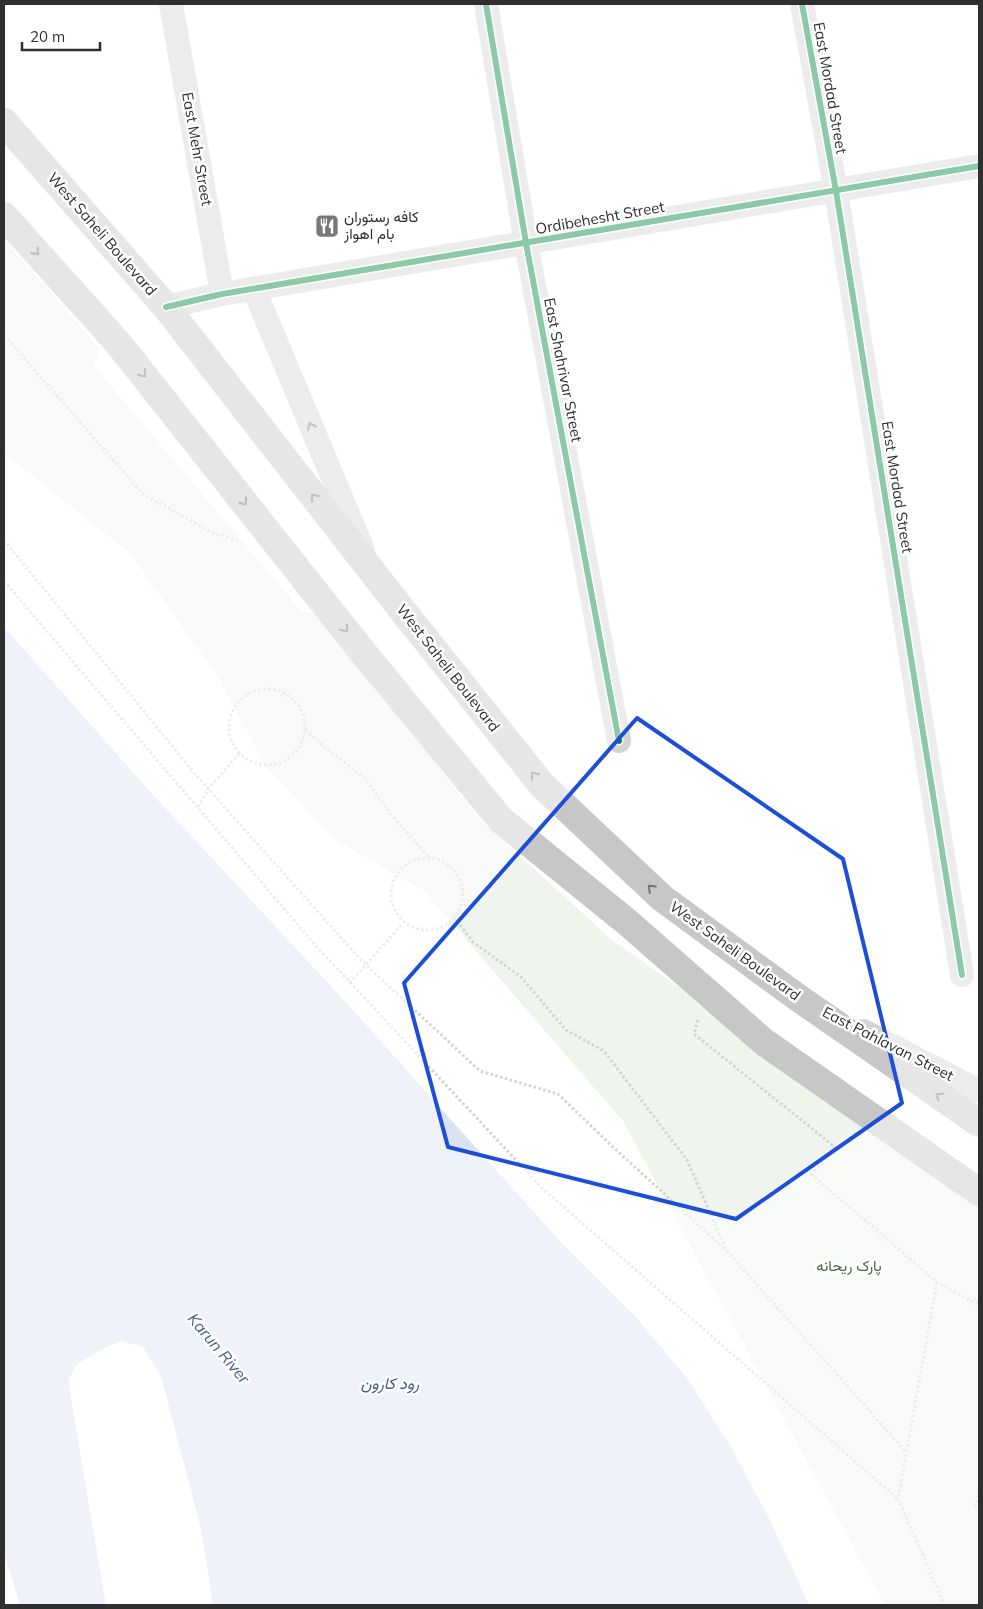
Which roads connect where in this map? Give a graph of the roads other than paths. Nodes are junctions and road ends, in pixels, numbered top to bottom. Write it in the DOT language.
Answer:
graph roads {
  1 [pos="171,4"];
  2 [pos="486,4"];
  3 [pos="802,4"];
  4 [pos="4,122"];
  5 [pos="979,166"];
  6 [pos="836,191"];
  7 [pos="4,216"];
  8 [pos="526,243"];
  9 [pos="254,289"];
  10 [pos="222,294"];
  11 [pos="166,307"];
  12 [pos="370,568"];
  13 [pos="619,741"];
  14 [pos="962,976"];
  15 [pos="797,997"];
  16 [pos="979,1090"];
  17 [pos="979,1123"];
  18 [pos="979,1192"];
  1 -- 10 [label="street, East Mehr Street"];
  2 -- 8 [label="street, East Shahrivar Street"];
  3 -- 6 [label="street, East Mordad Street"];
  4 -- 11 [label="main road, West Saheli Boulevard"];
  5 -- 6 [label="street, Ordibehesht Street"];
  6 -- 8 [label="street, Ordibehesht Street"];
  6 -- 14 [label="street, East Mordad Street"];
  7 -- 18 [label="main road, one-way"];
  8 -- 9 [label="street, Ordibehesht Street"];
  8 -- 13 [label="street, East Shahrivar Street"];
  9 -- 10 [label="street, Ordibehesht Street"];
  12 -- 9 [label="street, one-way"];
  10 -- 11 [label="street, Ordibehesht Street"];
  12 -- 11 [label="main road, West Saheli Boulevard, one-way"];
  15 -- 12 [label="main road, West Saheli Boulevard, one-way"];
  15 -- 16 [label="street, East Pahlavan Street"];
  17 -- 15 [label="main road, West Saheli Boulevard, one-way"];
}
